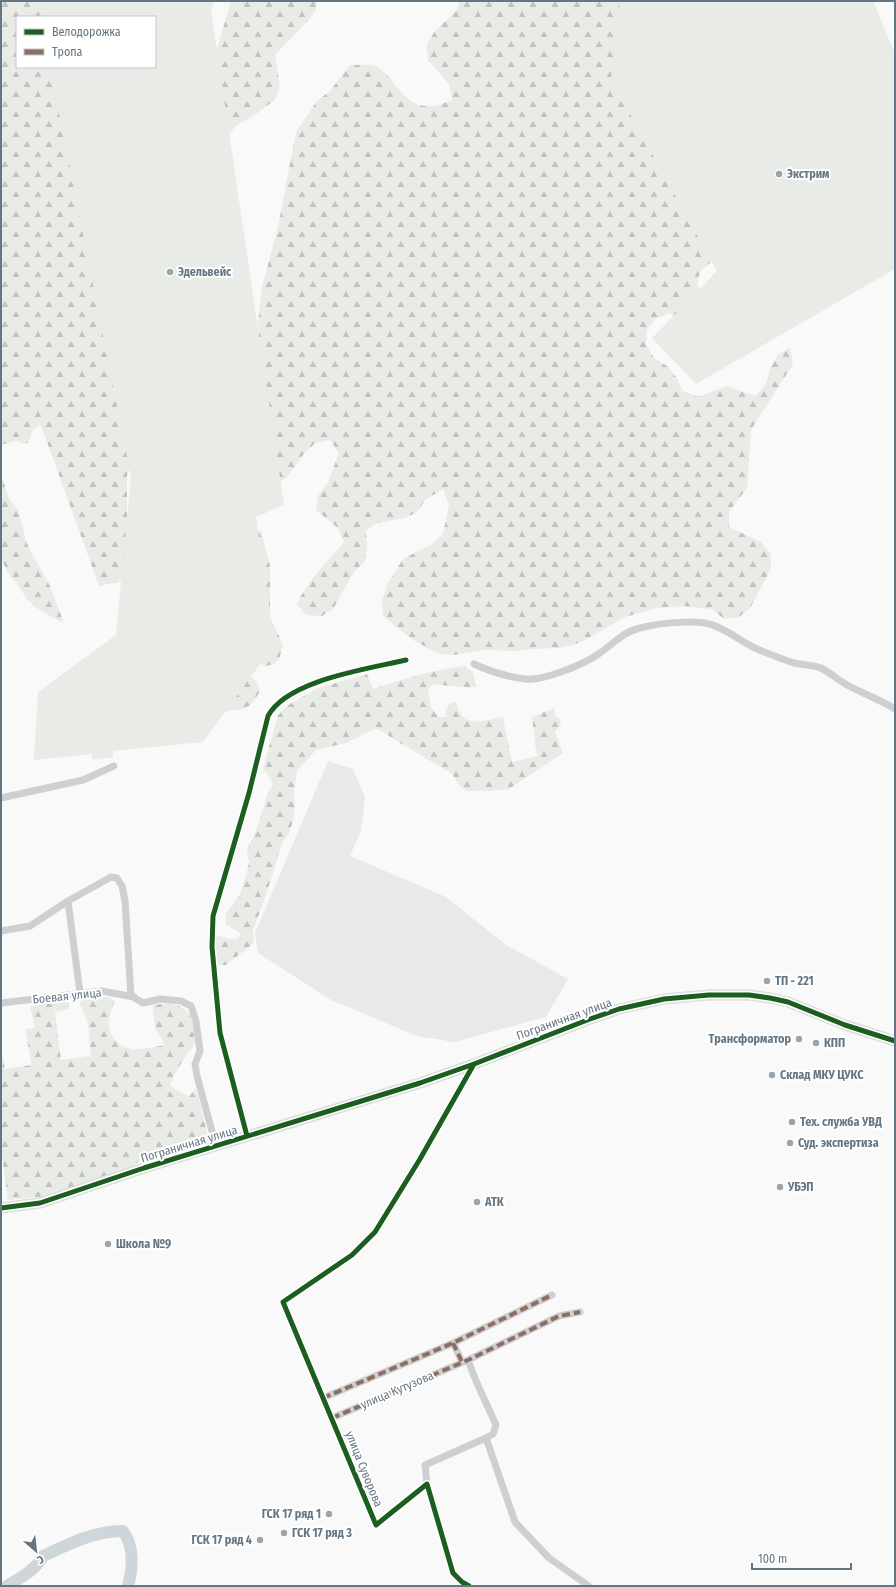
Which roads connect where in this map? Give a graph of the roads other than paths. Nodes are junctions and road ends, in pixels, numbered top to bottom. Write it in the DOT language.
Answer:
graph roads {
  1 [pos="406,660"];
  2 [pos="474,664"];
  3 [pos="895,709"];
  4 [pos="114,766"];
  5 [pos="1,798"];
  6 [pos="68,901"];
  7 [pos="1,931"];
  8 [pos="80,994"];
  9 [pos="132,996"];
  10 [pos="1,1003"];
  11 [pos="895,1041"];
  12 [pos="474,1064"];
  13 [pos="247,1136"];
  14 [pos="216,1146"];
  15 [pos="1,1208"];
  16 [pos="552,1295"];
  17 [pos="580,1312"];
  18 [pos="453,1343"];
  19 [pos="465,1361"];
  20 [pos="323,1398"];
  21 [pos="332,1418"];
  22 [pos="486,1438"];
  23 [pos="427,1484"];
  24 [pos="469,1586"];
  25 [pos="589,1586"];
  1 -- 13 [label="street"];
  2 -- 3 [label="street"];
  4 -- 5 [label="street"];
  6 -- 7 [label="street"];
  6 -- 8 [label="street"];
  6 -- 9 [label="street"];
  8 -- 9 [label="street, Боевая улица"];
  8 -- 10 [label="street, Боевая улица"];
  9 -- 14 [label="street, Боевая улица"];
  11 -- 12 [label="street, Пограничная улица"];
  12 -- 13 [label="street, Пограничная улица"];
  12 -- 20 [label="street, улица Суворова"];
  13 -- 14 [label="street, Пограничная улица"];
  14 -- 15 [label="street, Пограничная улица"];
  16 -- 18 [label="street, улица Кутузова"];
  17 -- 19 [label="street, улица Кутузова"];
  18 -- 19 [label="street"];
  18 -- 20 [label="street, улица Кутузова"];
  19 -- 21 [label="street, улица Кутузова"];
  19 -- 22 [label="street"];
  20 -- 21 [label="street, улица Суворова"];
  21 -- 23 [label="street, улица Суворова"];
  22 -- 23 [label="street"];
  22 -- 25 [label="street"];
  23 -- 24 [label="street"];
}
